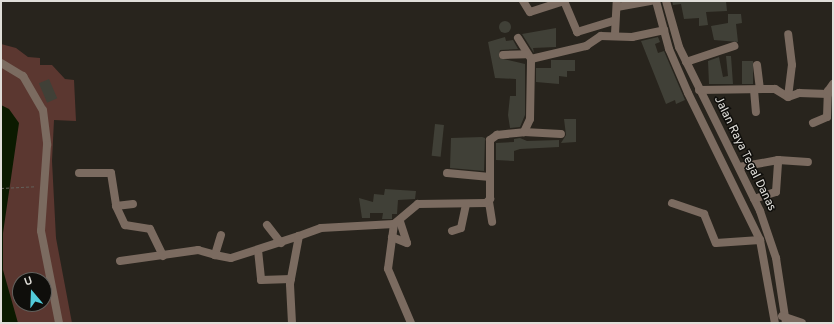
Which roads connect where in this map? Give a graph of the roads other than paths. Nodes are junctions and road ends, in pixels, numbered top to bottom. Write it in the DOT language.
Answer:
graph roads {
  1 [pos="523,1"];
  2 [pos="564,1"];
  3 [pos="651,1"];
  4 [pos="656,1"];
  5 [pos="666,1"];
  6 [pos="617,4"];
  7 [pos="614,21"];
  8 [pos="664,30"];
  9 [pos="615,34"];
  10 [pos="788,34"];
  11 [pos="518,38"];
  12 [pos="734,46"];
  13 [pos="503,55"];
  14 [pos="529,56"];
  15 [pos="686,62"];
  16 [pos="1,63"];
  17 [pos="757,65"];
  18 [pos="833,84"];
  19 [pos="757,89"];
  20 [pos="699,90"];
  21 [pos="828,94"];
  22 [pos="788,97"];
  23 [pos="756,112"];
  24 [pos="813,123"];
  25 [pos="524,132"];
  26 [pos="561,134"];
  27 [pos="778,160"];
  28 [pos="808,162"];
  29 [pos="739,167"];
  30 [pos="79,173"];
  31 [pos="447,173"];
  32 [pos="490,177"];
  33 [pos="754,199"];
  34 [pos="489,202"];
  35 [pos="133,204"];
  36 [pos="672,204"];
  37 [pos="466,205"];
  38 [pos="116,206"];
  39 [pos="397,222"];
  40 [pos="492,222"];
  41 [pos="267,225"];
  42 [pos="452,231"];
  43 [pos="221,235"];
  44 [pos="299,236"];
  45 [pos="392,237"];
  46 [pos="760,240"];
  47 [pos="281,243"];
  48 [pos="258,250"];
  49 [pos="214,255"];
  50 [pos="163,256"];
  51 [pos="120,261"];
  52 [pos="291,279"];
  53 [pos="774,319"];
  54 [pos="785,320"];
  55 [pos="59,323"];
  56 [pos="292,323"];
  57 [pos="411,323"];
  58 [pos="802,323"];
  1 -- 2 [label="street"];
  2 -- 7 [label="street"];
  3 -- 6 [label="street"];
  4 -- 8 [label="street, Jalan Raya Tegal Danas"];
  5 -- 15 [label="street, Jalan Raya Tegal Danas"];
  6 -- 7 [label="street"];
  7 -- 9 [label="street"];
  8 -- 9 [label="street"];
  8 -- 46 [label="street, Jalan Raya Tegal Danas"];
  9 -- 14 [label="street"];
  10 -- 22 [label="street"];
  11 -- 14 [label="street"];
  12 -- 15 [label="street"];
  13 -- 14 [label="street"];
  14 -- 25 [label="street"];
  15 -- 20 [label="street, Jalan Raya Tegal Danas"];
  16 -- 55 [label="street"];
  17 -- 19 [label="street"];
  18 -- 21 [label="street"];
  19 -- 20 [label="street"];
  19 -- 22 [label="street"];
  19 -- 23 [label="street"];
  20 -- 29 [label="street, Jalan Raya Tegal Danas"];
  21 -- 22 [label="street"];
  21 -- 24 [label="street"];
  25 -- 26 [label="street"];
  25 -- 32 [label="street"];
  27 -- 28 [label="street"];
  27 -- 29 [label="street"];
  27 -- 33 [label="street"];
  29 -- 33 [label="street, Jalan Raya Tegal Danas"];
  30 -- 38 [label="street"];
  31 -- 32 [label="street"];
  32 -- 34 [label="street"];
  33 -- 54 [label="street, Jalan Raya Tegal Danas"];
  34 -- 37 [label="street"];
  34 -- 40 [label="street"];
  35 -- 38 [label="street"];
  36 -- 46 [label="street"];
  37 -- 39 [label="street"];
  37 -- 42 [label="street"];
  38 -- 50 [label="street"];
  39 -- 44 [label="street"];
  39 -- 45 [label="street"];
  39 -- 45 [label="street"];
  41 -- 47 [label="street"];
  43 -- 49 [label="street"];
  44 -- 47 [label="street"];
  44 -- 52 [label="street"];
  45 -- 57 [label="street"];
  46 -- 53 [label="street, Jalan Raya Tegal Danas"];
  47 -- 48 [label="street"];
  48 -- 49 [label="street"];
  48 -- 52 [label="street"];
  49 -- 50 [label="street"];
  50 -- 51 [label="street"];
  52 -- 56 [label="street"];
  53 -- 54 [label="street"];
  54 -- 58 [label="street"];
}
